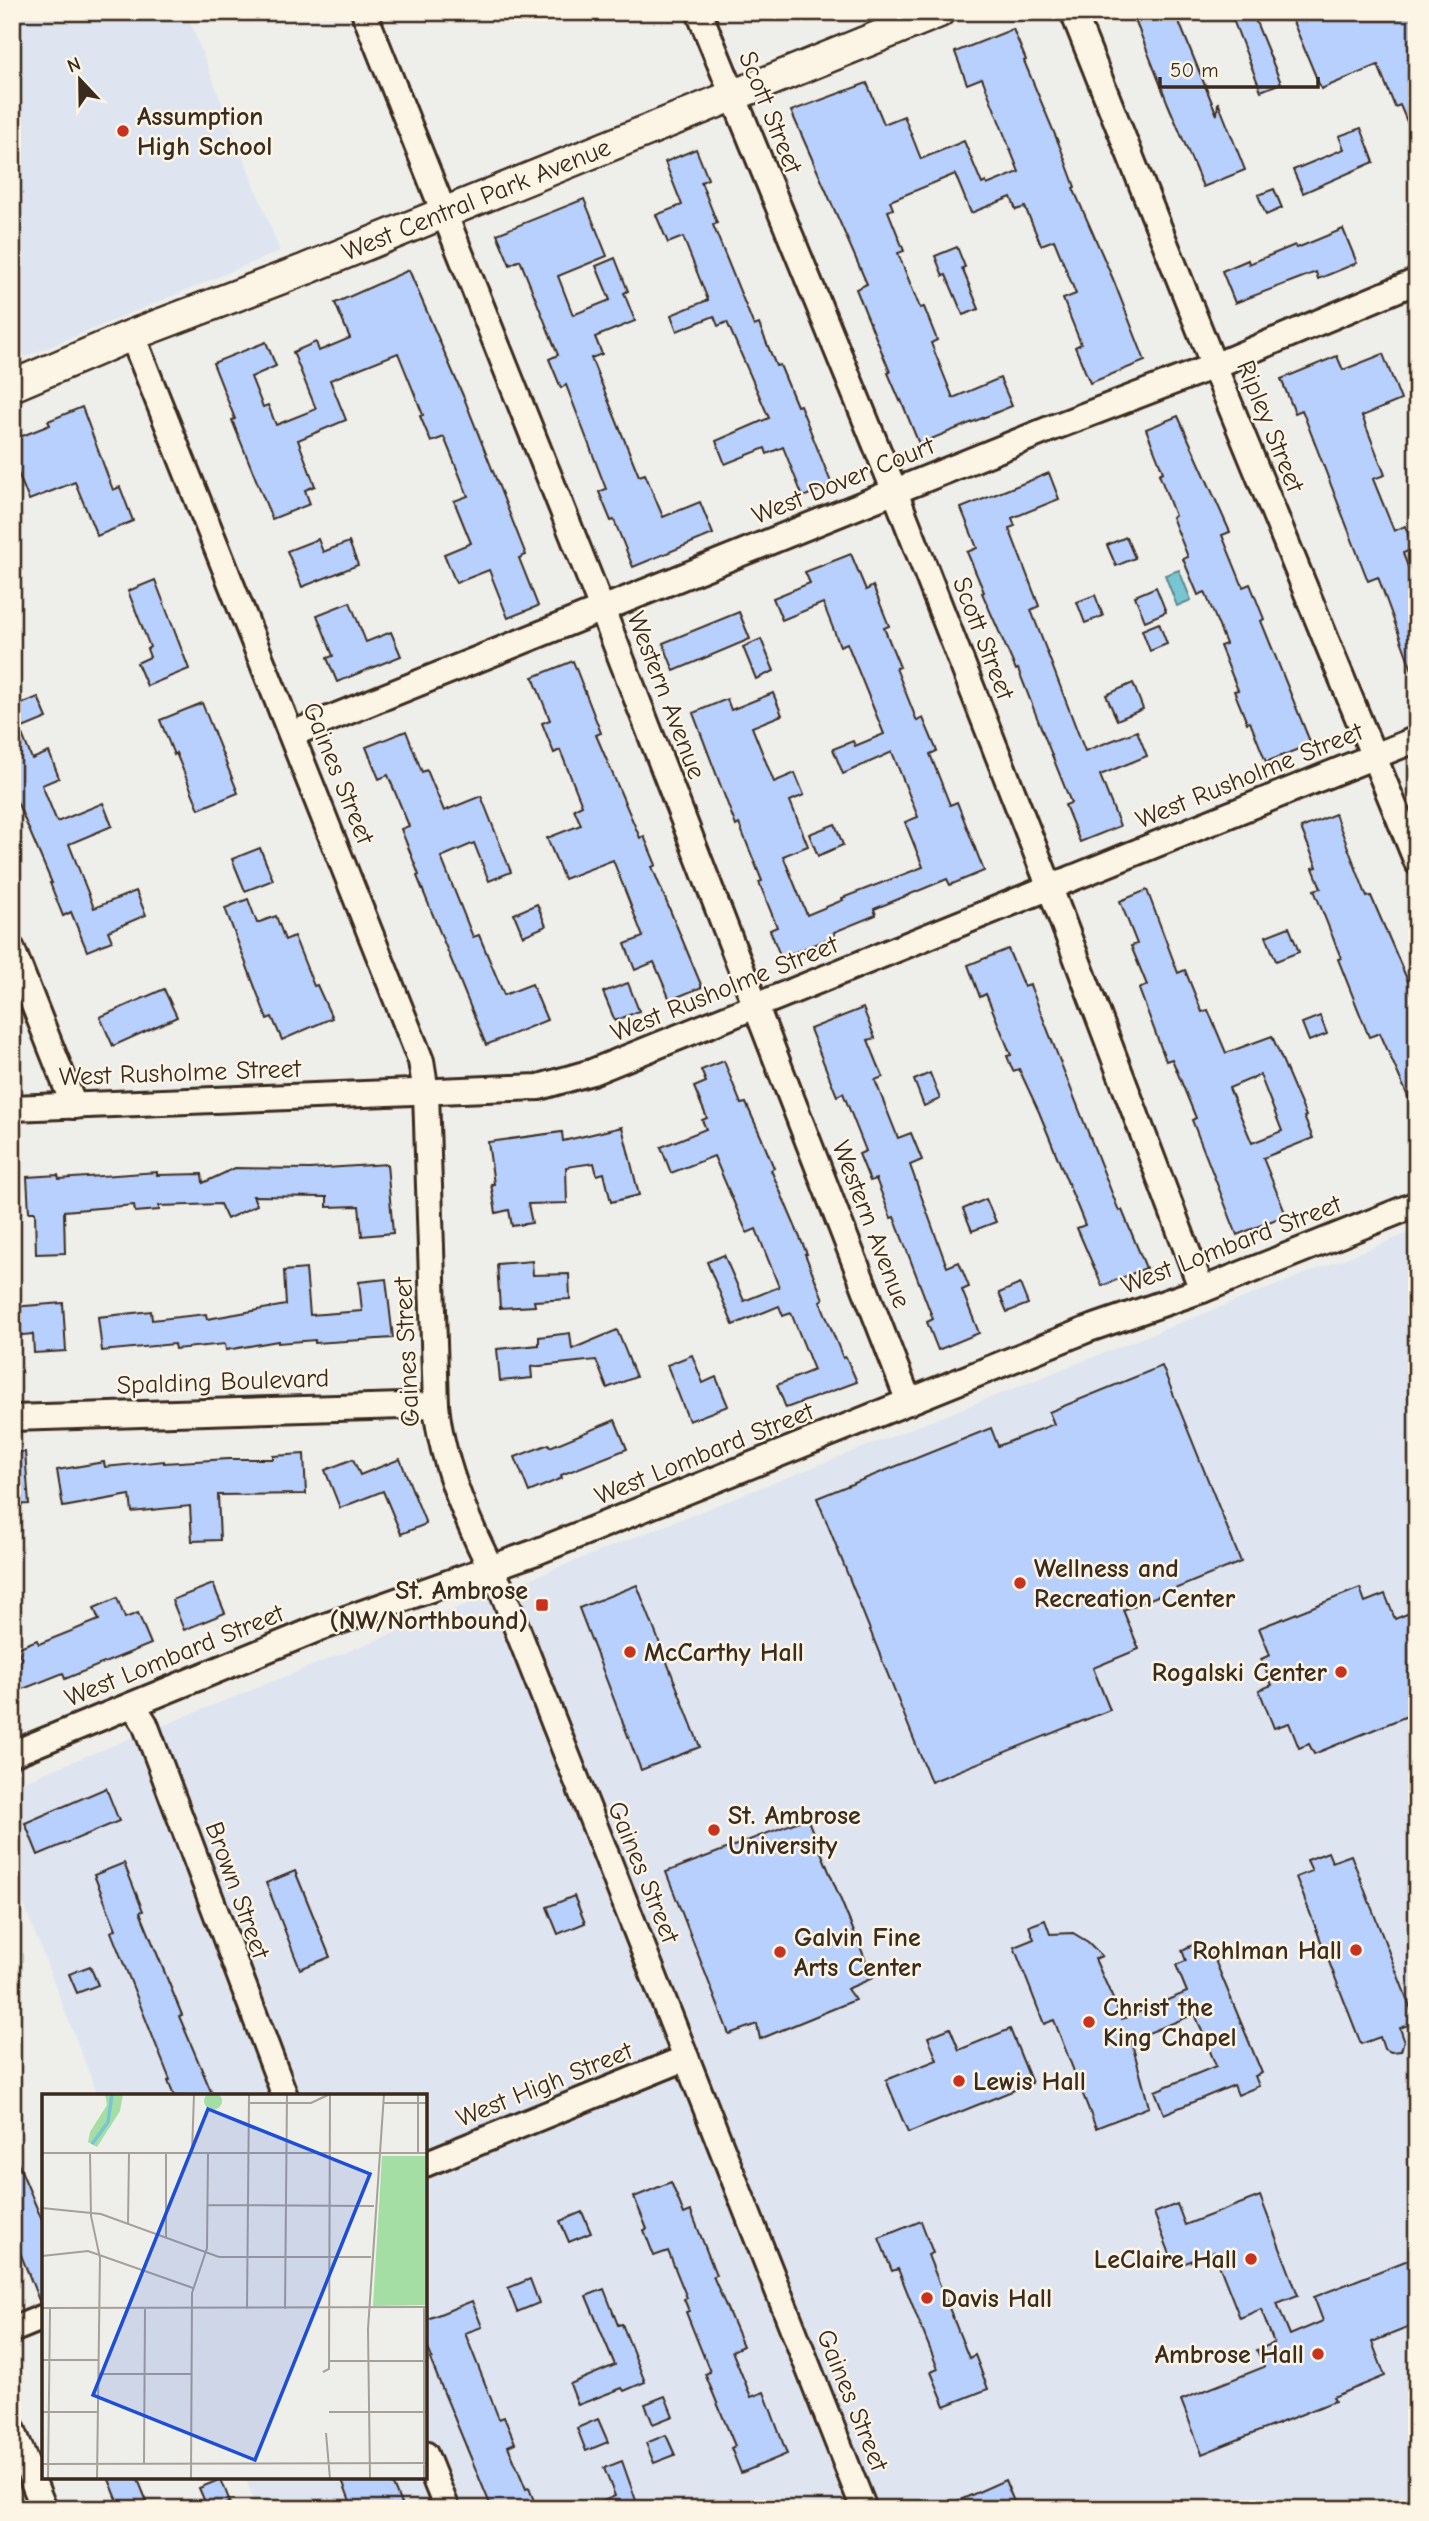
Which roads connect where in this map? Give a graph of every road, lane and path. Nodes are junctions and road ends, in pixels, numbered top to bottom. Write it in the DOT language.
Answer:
graph roads {
  1 [pos="364,12"];
  2 [pos="699,12"];
  3 [pos="939,12"];
  4 [pos="1073,12"];
  5 [pos="732,96"];
  6 [pos="442,213"];
  7 [pos="1417,281"];
  8 [pos="132,335"];
  9 [pos="1214,366"];
  10 [pos="14,381"];
  11 [pos="894,492"];
  12 [pos="602,609"];
  13 [pos="292,734"];
  14 [pos="1417,739"];
  15 [pos="1374,756"];
  16 [pos="1417,862"];
  17 [pos="1050,888"];
  18 [pos="12,949"];
  19 [pos="757,1007"];
  20 [pos="426,1092"];
  21 [pos="74,1106"];
  22 [pos="12,1108"];
  23 [pos="1417,1204"];
  24 [pos="1202,1290"];
  25 [pos="909,1402"];
  26 [pos="436,1405"];
  27 [pos="12,1418"];
  28 [pos="491,1569"];
  29 [pos="133,1705"];
  30 [pos="12,1754"];
  31 [pos="686,2058"];
  32 [pos="284,2094"];
  33 [pos="427,2163"];
  34 [pos="42,2318"];
  35 [pos="12,2330"];
  36 [pos="12,2428"];
  37 [pos="427,2459"];
  38 [pos="44,2509"];
  39 [pos="447,2509"];
  40 [pos="864,2509"];
  1 -- 6 [label="street, Western Avenue"];
  2 -- 5 [label="street, Scott Street"];
  3 -- 5 [label="main road, West Central Park Avenue"];
  4 -- 9 [label="street, Ripley Street"];
  5 -- 6 [label="main road, West Central Park Avenue"];
  5 -- 11 [label="street, Scott Street"];
  6 -- 8 [label="main road, West Central Park Avenue"];
  6 -- 12 [label="street, Western Avenue"];
  7 -- 9 [label="street, West Dover Court"];
  8 -- 10 [label="main road, West Central Park Avenue"];
  8 -- 13 [label="street, Gaines Street"];
  9 -- 11 [label="street, West Dover Court"];
  9 -- 15 [label="street, Ripley Street"];
  11 -- 12 [label="street, West Dover Court"];
  11 -- 17 [label="street, Scott Street"];
  12 -- 13 [label="street, West Dover Court"];
  12 -- 19 [label="street, Western Avenue"];
  13 -- 20 [label="street, Gaines Street"];
  14 -- 15 [label="street, West Rusholme Street"];
  15 -- 16 [label="street, Ripley Street"];
  15 -- 17 [label="street, West Rusholme Street"];
  17 -- 19 [label="street, West Rusholme Street"];
  17 -- 24 [label="street, Scott Street"];
  18 -- 21 [label="street"];
  19 -- 20 [label="street, West Rusholme Street"];
  19 -- 25 [label="street, Western Avenue"];
  20 -- 21 [label="street, West Rusholme Street"];
  20 -- 26 [label="street, Gaines Street"];
  21 -- 22 [label="street, West Rusholme Street"];
  23 -- 24 [label="street, West Lombard Street"];
  24 -- 25 [label="street, West Lombard Street"];
  25 -- 28 [label="street, West Lombard Street"];
  26 -- 27 [label="street, Spalding Boulevard"];
  26 -- 28 [label="street, Gaines Street"];
  28 -- 29 [label="street, West Lombard Street"];
  28 -- 31 [label="street, Gaines Street"];
  29 -- 30 [label="street, West Lombard Street"];
  29 -- 32 [label="street, Brown Street"];
  31 -- 33 [label="street, West High Street"];
  31 -- 40 [label="street, Gaines Street"];
  34 -- 35 [label="street"];
  36 -- 38 [label="street"];
  37 -- 39 [label="street"];
}
